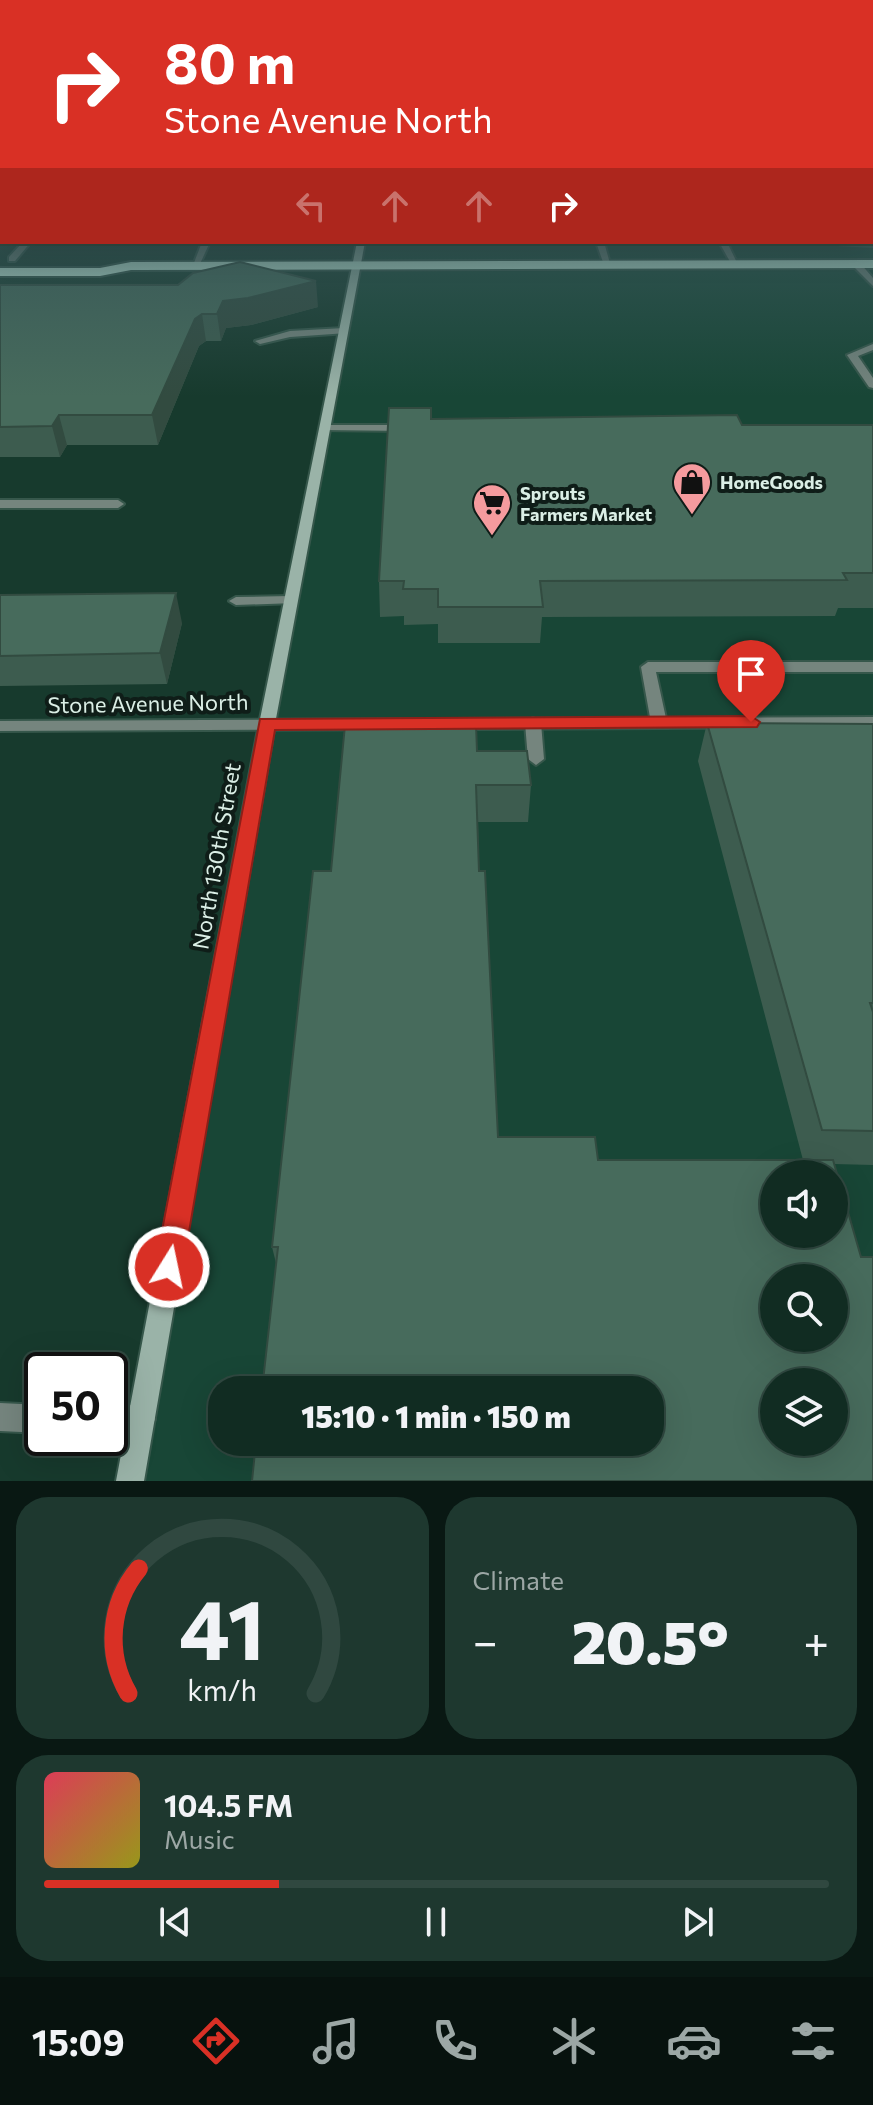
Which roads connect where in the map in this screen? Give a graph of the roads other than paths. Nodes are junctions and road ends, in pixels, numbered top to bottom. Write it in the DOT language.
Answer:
graph roads {
  1 [pos="109,259"];
  2 [pos="198,259"];
  3 [pos="358,259"];
  4 [pos="606,259"];
  5 [pos="733,259"];
  6 [pos="873,264"];
  7 [pos="608,265"];
  8 [pos="736,265"];
  9 [pos="857,265"];
  10 [pos="131,266"];
  11 [pos="195,266"];
  12 [pos="357,266"];
  13 [pos="0,272"];
  14 [pos="873,283"];
  15 [pos="344,331"];
  16 [pos="260,341"];
  17 [pos="873,347"];
  18 [pos="852,355"];
  19 [pos="873,355"];
  20 [pos="873,385"];
  21 [pos="325,428"];
  22 [pos="424,428"];
  23 [pos="0,504"];
  24 [pos="118,504"];
  25 [pos="290,600"];
  26 [pos="236,601"];
  27 [pos="871,671"];
  28 [pos="873,722"];
  29 [pos="533,723"];
  30 [pos="659,723"];
  31 [pos="267,724"];
  32 [pos="0,726"];
  33 [pos="536,759"];
  34 [pos="0,1417"];
  35 [pos="24,1418"];
  36 [pos="128,1419"];
  37 [pos="141,1419"];
  38 [pos="130,1481"];
  1 -- 10 [label="highway"];
  2 -- 11 [label="street"];
  3 -- 12 [label="main road, North 130th Street"];
  4 -- 7 [label="street"];
  5 -- 8 [label="street"];
  6 -- 9 [label="highway"];
  7 -- 8 [label="highway"];
  7 -- 12 [label="highway"];
  8 -- 9 [label="highway"];
  9 -- 14 [label="street"];
  10 -- 11 [label="highway"];
  10 -- 13 [label="highway"];
  11 -- 12 [label="highway"];
  12 -- 15 [label="main road, North 130th Street"];
  15 -- 16 [label="street"];
  15 -- 21 [label="main road, North 130th Street"];
  17 -- 18 [label="street"];
  18 -- 19 [label="street"];
  18 -- 20 [label="street"];
  21 -- 22 [label="street"];
  21 -- 25 [label="main road, North 130th Street"];
  23 -- 24 [label="street"];
  25 -- 26 [label="street"];
  25 -- 31 [label="main road, North 130th Street"];
  27 -- 30 [label="street"];
  28 -- 30 [label="street, Stone Avenue North"];
  29 -- 30 [label="street, Stone Avenue North"];
  29 -- 31 [label="street, Stone Avenue North"];
  29 -- 33 [label="street"];
  31 -- 32 [label="street, Stone Avenue North"];
  31 -- 37 [label="main road, North 130th Street"];
  34 -- 35 [label="street"];
  36 -- 37 [label="street"];
  37 -- 38 [label="main road, North 130th Street"];
}
